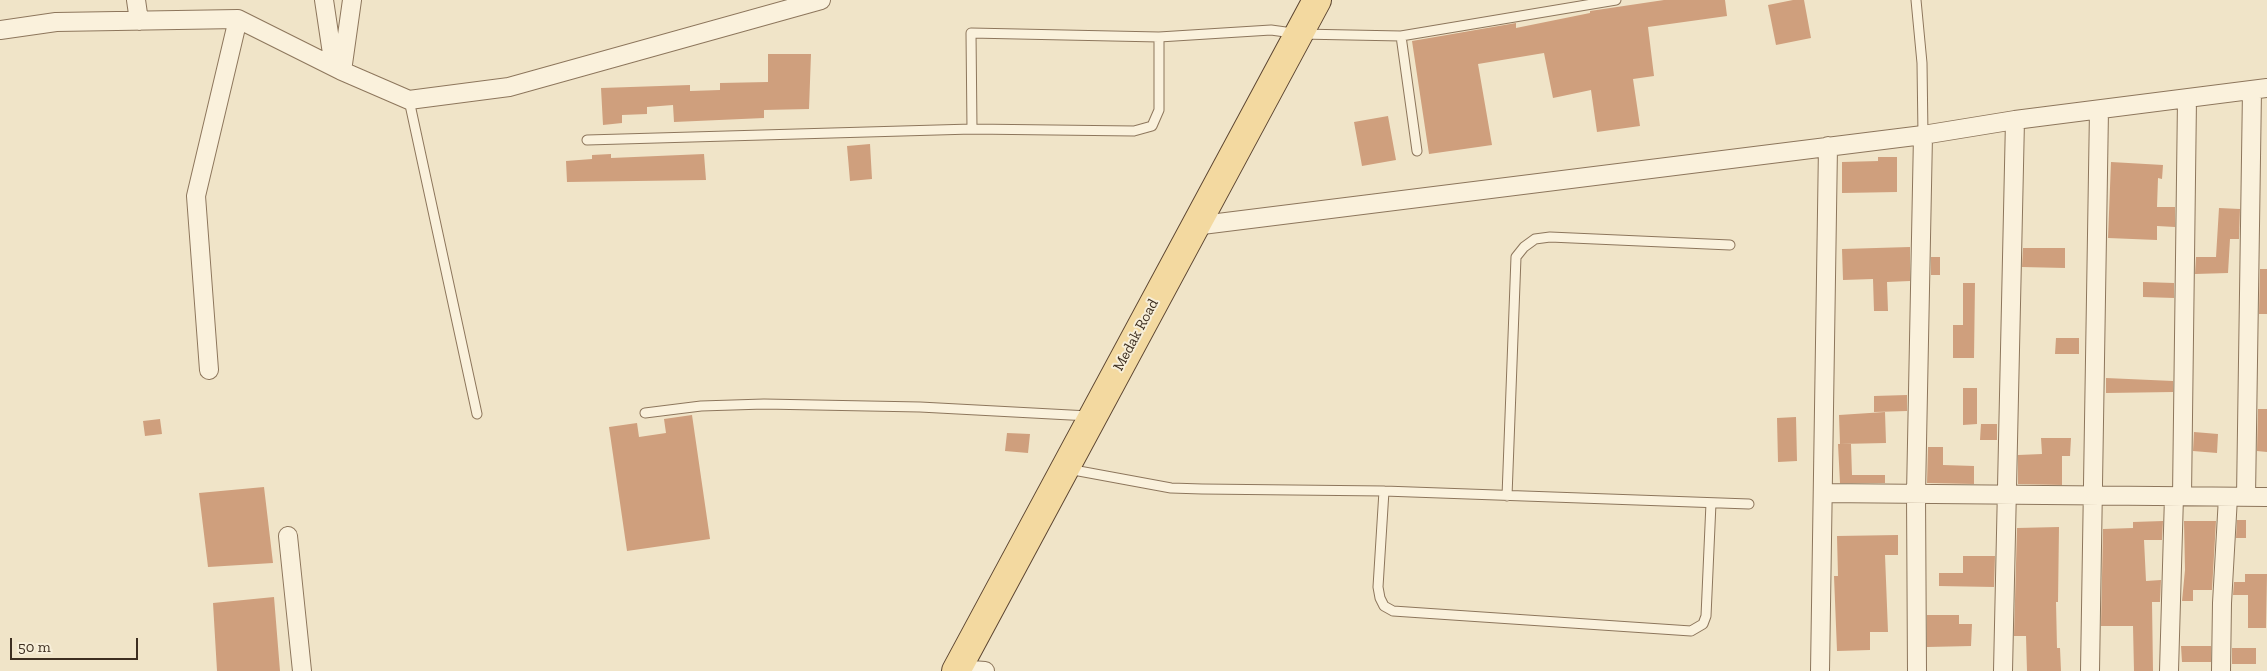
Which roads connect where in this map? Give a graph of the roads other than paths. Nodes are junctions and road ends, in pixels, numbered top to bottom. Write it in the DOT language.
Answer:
graph roads {
  1 [pos="136,0"];
  2 [pos="324,0"];
  3 [pos="352,0"];
  4 [pos="822,0"];
  5 [pos="1317,0"];
  6 [pos="1616,0"];
  7 [pos="1916,0"];
  8 [pos="238,19"];
  9 [pos="139,21"];
  10 [pos="0,30"];
  11 [pos="1300,34"];
  12 [pos="1401,36"];
  13 [pos="1160,37"];
  14 [pos="338,69"];
  15 [pos="2260,89"];
  16 [pos="2187,99"];
  17 [pos="409,100"];
  18 [pos="2099,110"];
  19 [pos="2015,120"];
  20 [pos="972,129"];
  21 [pos="1923,135"];
  22 [pos="587,140"];
  23 [pos="1828,146"];
  24 [pos="1418,151"];
  25 [pos="1194,226"];
  26 [pos="1730,245"];
  27 [pos="209,370"];
  28 [pos="645,413"];
  29 [pos="477,414"];
  30 [pos="1092,416"];
  31 [pos="1064,468"];
  32 [pos="1384,491"];
  33 [pos="1823,493"];
  34 [pos="1916,494"];
  35 [pos="2007,495"];
  36 [pos="1507,496"];
  37 [pos="2093,496"];
  38 [pos="2178,496"];
  39 [pos="2237,497"];
  40 [pos="2267,497"];
  41 [pos="1711,502"];
  42 [pos="1749,504"];
  43 [pos="288,536"];
  44 [pos="956,670"];
  45 [pos="302,671"];
  46 [pos="985,671"];
  47 [pos="1820,671"];
  48 [pos="1918,671"];
  49 [pos="2003,671"];
  50 [pos="2090,671"];
  51 [pos="2169,671"];
  52 [pos="2221,671"];
  1 -- 9 [label="street"];
  2 -- 14 [label="street"];
  3 -- 14 [label="street"];
  4 -- 17 [label="street"];
  5 -- 11 [label="main road, Medak Road"];
  6 -- 12 [label="lane"];
  7 -- 21 [label="lane"];
  8 -- 9 [label="street"];
  8 -- 14 [label="street"];
  8 -- 27 [label="street"];
  9 -- 10 [label="street"];
  11 -- 12 [label="lane"];
  11 -- 13 [label="lane"];
  11 -- 25 [label="main road, Medak Road"];
  12 -- 24 [label="lane"];
  13 -- 20 [label="lane"];
  13 -- 20 [label="lane"];
  14 -- 17 [label="street"];
  15 -- 16 [label="street"];
  15 -- 39 [label="street"];
  16 -- 18 [label="street"];
  16 -- 38 [label="street"];
  17 -- 29 [label="lane"];
  18 -- 19 [label="street"];
  18 -- 37 [label="street"];
  19 -- 21 [label="street"];
  19 -- 35 [label="street"];
  20 -- 22 [label="lane"];
  21 -- 23 [label="street"];
  21 -- 34 [label="street"];
  23 -- 25 [label="street"];
  23 -- 33 [label="street"];
  25 -- 30 [label="main road, Medak Road"];
  26 -- 36 [label="lane"];
  28 -- 30 [label="lane"];
  30 -- 31 [label="main road, Medak Road"];
  31 -- 32 [label="lane"];
  31 -- 44 [label="main road, Medak Road"];
  32 -- 36 [label="lane"];
  32 -- 41 [label="lane"];
  33 -- 34 [label="street"];
  33 -- 47 [label="street"];
  34 -- 35 [label="street"];
  34 -- 48 [label="street"];
  35 -- 37 [label="street"];
  35 -- 49 [label="street"];
  36 -- 41 [label="lane"];
  37 -- 38 [label="street"];
  37 -- 50 [label="street"];
  38 -- 39 [label="street"];
  38 -- 51 [label="street"];
  39 -- 40 [label="street"];
  39 -- 52 [label="street"];
  41 -- 42 [label="lane"];
  43 -- 45 [label="street"];
  44 -- 46 [label="street"];
}
